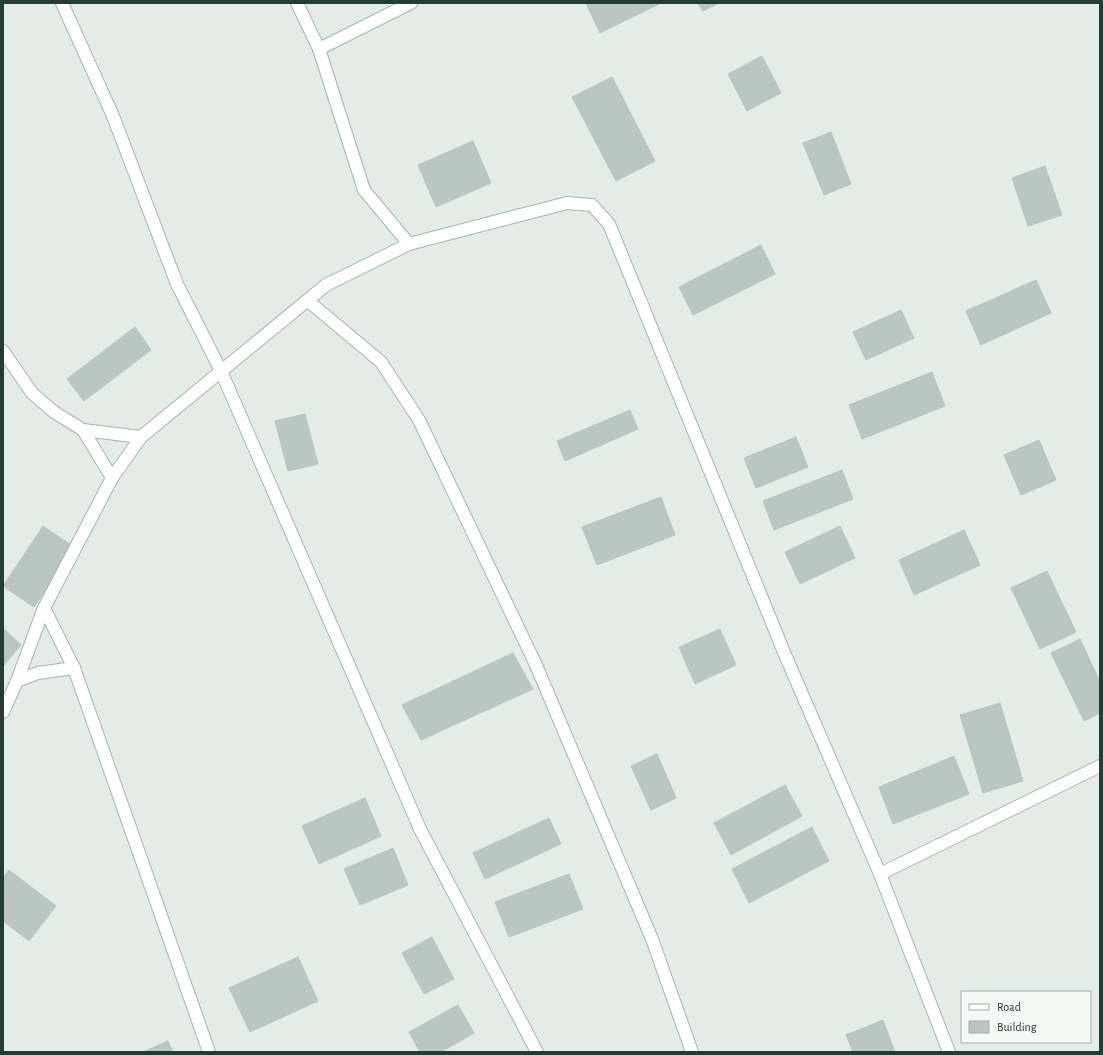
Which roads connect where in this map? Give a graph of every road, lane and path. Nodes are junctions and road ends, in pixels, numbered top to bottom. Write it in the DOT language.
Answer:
graph roads {
  1 [pos="62,3"];
  2 [pos="298,3"];
  3 [pos="411,3"];
  4 [pos="319,49"];
  5 [pos="409,244"];
  6 [pos="307,300"];
  7 [pos="3,351"];
  8 [pos="221,371"];
  9 [pos="83,430"];
  10 [pos="141,437"];
  11 [pos="112,478"];
  12 [pos="44,608"];
  13 [pos="74,668"];
  14 [pos="17,681"];
  15 [pos="3,712"];
  16 [pos="1100,766"];
  17 [pos="880,874"];
  18 [pos="209,1052"];
  19 [pos="537,1052"];
  20 [pos="692,1052"];
  21 [pos="948,1052"];
  1 -- 8 [label="street"];
  2 -- 4 [label="street"];
  3 -- 4 [label="street"];
  4 -- 5 [label="street"];
  5 -- 6 [label="street"];
  5 -- 17 [label="street"];
  6 -- 8 [label="street"];
  6 -- 20 [label="street"];
  7 -- 9 [label="street"];
  8 -- 10 [label="street"];
  8 -- 19 [label="street"];
  9 -- 10 [label="street"];
  9 -- 11 [label="street"];
  10 -- 11 [label="street"];
  11 -- 12 [label="street"];
  12 -- 13 [label="street"];
  12 -- 14 [label="street"];
  13 -- 14 [label="street"];
  13 -- 18 [label="street"];
  14 -- 15 [label="street"];
  16 -- 17 [label="street"];
  17 -- 21 [label="street"];
}
